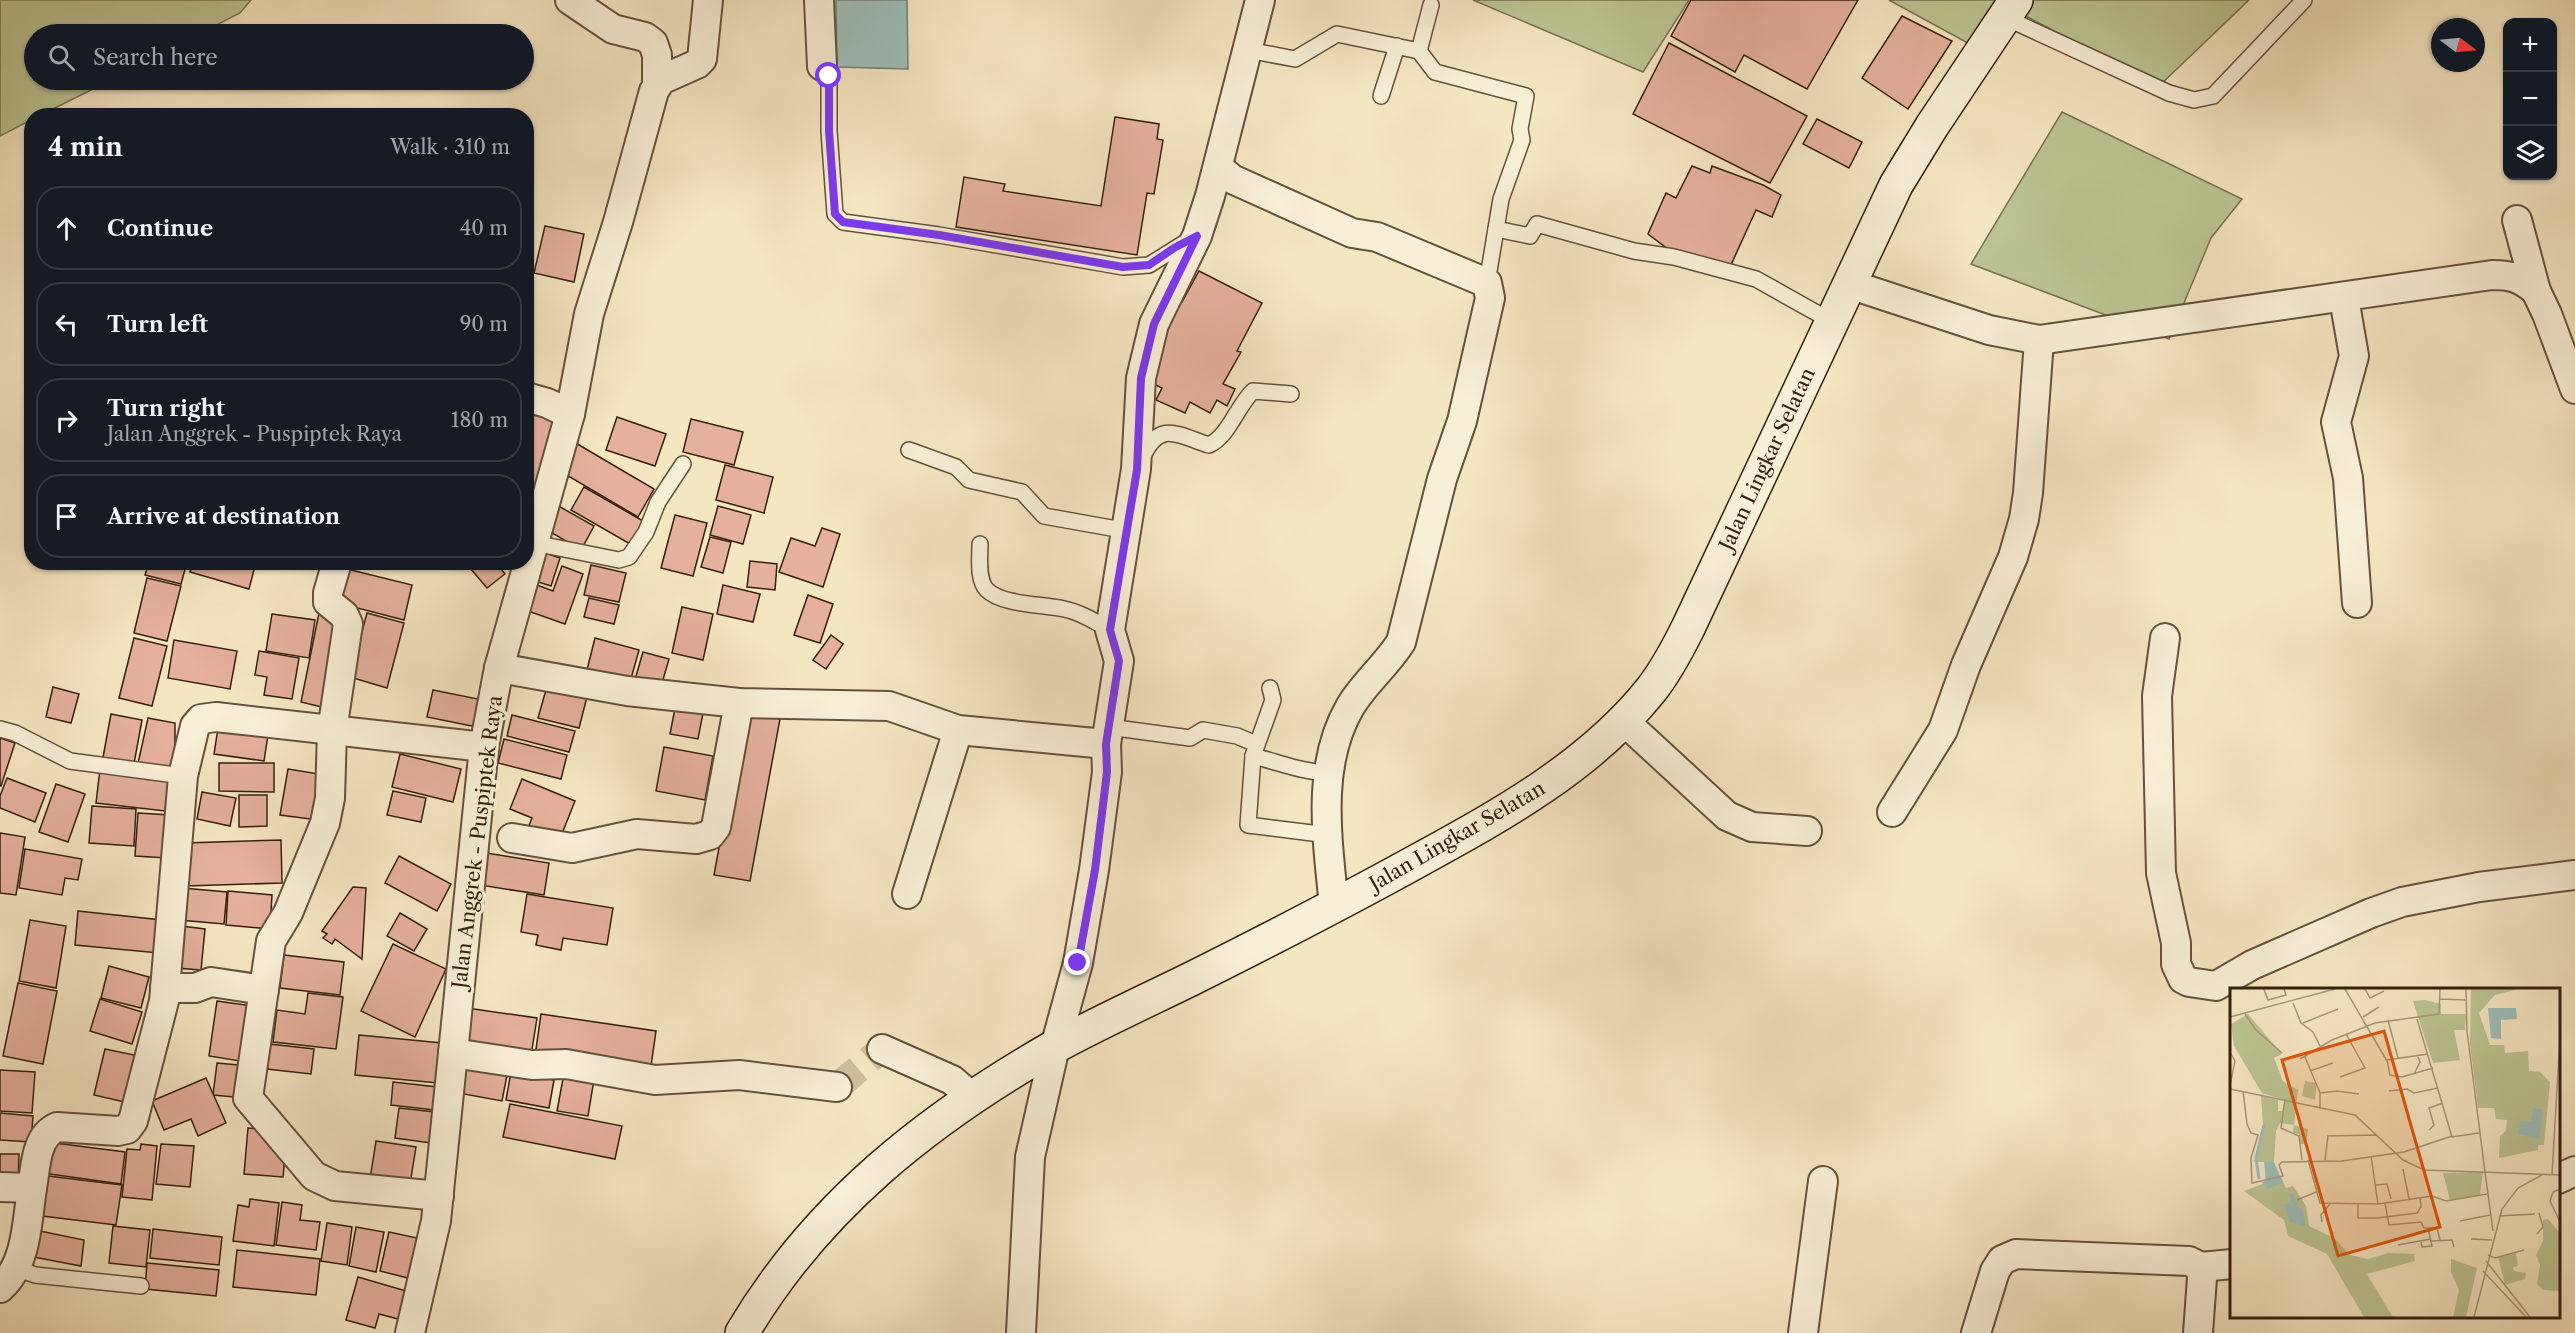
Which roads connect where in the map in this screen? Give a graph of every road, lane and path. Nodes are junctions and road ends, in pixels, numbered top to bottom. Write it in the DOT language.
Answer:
graph roads {
  1 [pos="570,0"];
  2 [pos="708,0"];
  3 [pos="819,0"];
  4 [pos="1260,0"];
  5 [pos="2304,0"];
  6 [pos="1431,5"];
  7 [pos="2010,8"];
  8 [pos="1397,46"];
  9 [pos="1248,50"];
  10 [pos="1419,51"];
  11 [pos="822,66"];
  12 [pos="657,84"];
  13 [pos="1381,96"];
  14 [pos="1219,168"];
  15 [pos="2517,220"];
  16 [pos="1496,229"];
  17 [pos="1197,236"];
  18 [pos="1487,283"];
  19 [pos="1849,284"];
  20 [pos="2536,291"];
  21 [pos="2344,298"];
  22 [pos="1831,321"];
  23 [pos="2038,340"];
  24 [pos="2575,389"];
  25 [pos="1291,394"];
  26 [pos="534,400"];
  27 [pos="570,414"];
  28 [pos="909,450"];
  29 [pos="683,464"];
  30 [pos="1137,470"];
  31 [pos="1128,531"];
  32 [pos="534,543"];
  33 [pos="980,544"];
  34 [pos="335,570"];
  35 [pos="526,570"];
  36 [pos="2357,603"];
  37 [pos="1110,630"];
  38 [pos="2164,638"];
  39 [pos="499,668"];
  40 [pos="1270,688"];
  41 [pos="739,703"];
  42 [pos="1624,721"];
  43 [pos="0,729"];
  44 [pos="958,730"];
  45 [pos="332,731"];
  46 [pos="1107,735"];
  47 [pos="484,747"];
  48 [pos="1254,750"];
  49 [pos="1328,773"];
  50 [pos="183,776"];
  51 [pos="1892,812"];
  52 [pos="1807,831"];
  53 [pos="1328,835"];
  54 [pos="512,838"];
  55 [pos="2575,875"];
  56 [pos="908,894"];
  57 [pos="1334,908"];
  58 [pos="165,988"];
  59 [pos="264,990"];
  60 [pos="1055,1047"];
  61 [pos="882,1049"];
  62 [pos="453,1053"];
  63 [pos="837,1087"];
  64 [pos="973,1098"];
  65 [pos="2575,1171"];
  66 [pos="2560,1178"];
  67 [pos="1823,1181"];
  68 [pos="0,1187"];
  69 [pos="32,1188"];
  70 [pos="439,1196"];
  71 [pos="2230,1264"];
  72 [pos="2200,1267"];
  73 [pos="8,1278"];
  74 [pos="141,1286"];
  75 [pos="410,1333"];
  76 [pos="742,1333"];
  77 [pos="1021,1333"];
  78 [pos="1803,1333"];
  79 [pos="1976,1333"];
  80 [pos="2198,1333"];
  1 -- 12 [label="street, Jalan Anggrek - Puspiptek Raya"];
  2 -- 12 [label="street"];
  3 -- 11 [label="street"];
  4 -- 9 [label="street"];
  5 -- 7 [label="lane"];
  6 -- 10 [label="lane"];
  7 -- 19 [label="main road, Jalan Lingkar Selatan"];
  8 -- 9 [label="lane"];
  8 -- 10 [label="lane"];
  8 -- 13 [label="lane"];
  9 -- 14 [label="street"];
  10 -- 16 [label="lane"];
  11 -- 17 [label="lane"];
  12 -- 27 [label="street, Jalan Anggrek - Puspiptek Raya"];
  14 -- 17 [label="street"];
  14 -- 18 [label="street"];
  15 -- 20 [label="street"];
  16 -- 18 [label="lane"];
  16 -- 22 [label="lane"];
  17 -- 30 [label="street"];
  18 -- 49 [label="street"];
  19 -- 22 [label="main road, Jalan Lingkar Selatan"];
  19 -- 23 [label="street"];
  20 -- 21 [label="street"];
  20 -- 24 [label="street"];
  21 -- 23 [label="street"];
  21 -- 36 [label="street"];
  22 -- 42 [label="main road, Jalan Lingkar Selatan"];
  23 -- 51 [label="street"];
  25 -- 30 [label="lane"];
  26 -- 27 [label="street"];
  27 -- 32 [label="street, Jalan Anggrek - Puspiptek Raya"];
  28 -- 31 [label="lane"];
  29 -- 32 [label="lane"];
  30 -- 31 [label="street"];
  31 -- 37 [label="street"];
  33 -- 37 [label="lane"];
  34 -- 45 [label="street"];
  35 -- 39 [label="street, Jalan Anggrek - Puspiptek Raya"];
  37 -- 46 [label="street"];
  38 -- 55 [label="street"];
  39 -- 41 [label="street"];
  39 -- 47 [label="street, Jalan Anggrek - Puspiptek Raya"];
  40 -- 48 [label="lane"];
  41 -- 44 [label="street"];
  41 -- 54 [label="street"];
  42 -- 52 [label="street"];
  42 -- 57 [label="main road, Jalan Lingkar Selatan"];
  43 -- 50 [label="lane"];
  44 -- 46 [label="street"];
  44 -- 56 [label="street"];
  45 -- 47 [label="street"];
  45 -- 50 [label="street"];
  45 -- 59 [label="street"];
  46 -- 48 [label="lane"];
  46 -- 60 [label="street"];
  47 -- 62 [label="street, Jalan Anggrek - Puspiptek Raya"];
  48 -- 49 [label="lane"];
  48 -- 53 [label="lane"];
  49 -- 53 [label="street"];
  50 -- 58 [label="street"];
  53 -- 57 [label="street"];
  57 -- 60 [label="main road, Jalan Lingkar Selatan"];
  58 -- 59 [label="street"];
  58 -- 69 [label="street"];
  59 -- 70 [label="street"];
  60 -- 64 [label="main road, Jalan Lingkar Selatan"];
  60 -- 77 [label="street"];
  61 -- 64 [label="street"];
  62 -- 63 [label="street"];
  62 -- 70 [label="street, Jalan Anggrek - Puspiptek Raya"];
  64 -- 76 [label="main road, Jalan Lingkar Selatan"];
  65 -- 66 [label="street"];
  67 -- 78 [label="street"];
  68 -- 69 [label="street"];
  69 -- 73 [label="street"];
  70 -- 75 [label="street, Jalan Anggrek - Puspiptek Raya"];
  71 -- 72 [label="street"];
  72 -- 79 [label="street"];
  72 -- 80 [label="street"];
  73 -- 74 [label="lane"];
}
